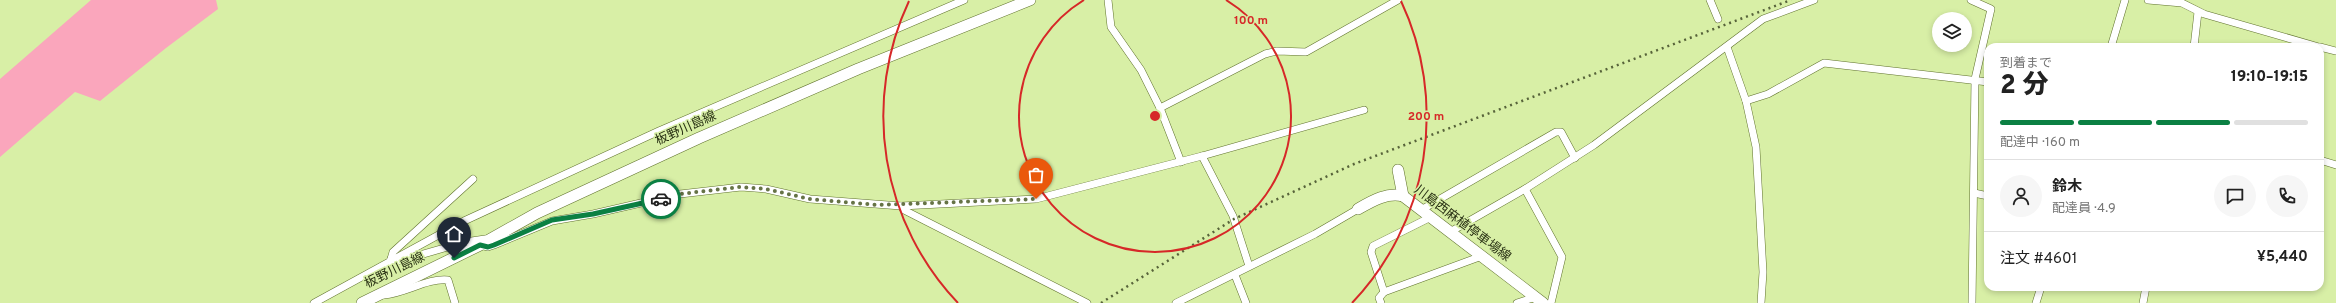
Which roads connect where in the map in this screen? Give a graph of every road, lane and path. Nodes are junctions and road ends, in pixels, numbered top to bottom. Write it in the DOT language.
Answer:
graph roads {
  1 [pos="964,0"];
  2 [pos="1030,0"];
  3 [pos="1108,0"];
  4 [pos="1398,0"];
  5 [pos="1710,0"];
  6 [pos="1814,0"];
  7 [pos="1971,0"];
  8 [pos="2125,0"];
  9 [pos="2148,0"];
  10 [pos="2198,12"];
  11 [pos="1718,19"];
  12 [pos="2112,43"];
  13 [pos="2194,43"];
  14 [pos="2305,43"];
  15 [pos="1727,47"];
  16 [pos="2324,48"];
  17 [pos="2336,51"];
  18 [pos="1975,79"];
  19 [pos="1984,81"];
  20 [pos="1746,101"];
  21 [pos="1160,108"];
  22 [pos="1364,110"];
  23 [pos="1202,156"];
  24 [pos="1575,158"];
  25 [pos="2324,161"];
  26 [pos="1181,162"];
  27 [pos="2336,165"];
  28 [pos="1398,170"];
  29 [pos="473,179"];
  30 [pos="1525,189"];
  31 [pos="1974,193"];
  32 [pos="1984,195"];
  33 [pos="1403,196"];
  34 [pos="901,206"];
  35 [pos="1358,209"];
  36 [pos="1421,210"];
  37 [pos="1431,217"];
  38 [pos="1450,232"];
  39 [pos="484,242"];
  40 [pos="1482,256"];
  41 [pos="391,259"];
  42 [pos="1250,266"];
  43 [pos="1235,274"];
  44 [pos="2040,291"];
  45 [pos="2145,291"];
  46 [pos="1384,292"];
  47 [pos="376,295"];
  48 [pos="1540,300"];
  49 [pos="1084,302"];
  50 [pos="314,303"];
  51 [pos="362,303"];
  52 [pos="455,303"];
  53 [pos="1176,303"];
  54 [pos="1246,303"];
  55 [pos="1381,303"];
  56 [pos="1517,303"];
  57 [pos="1551,303"];
  58 [pos="1761,303"];
  59 [pos="1972,303"];
  60 [pos="2036,303"];
  61 [pos="2143,303"];
  1 -- 41 [label="street"];
  2 -- 39 [label="main road, 板野川島線"];
  3 -- 21 [label="street"];
  4 -- 21 [label="street"];
  5 -- 11 [label="street"];
  6 -- 15 [label="street"];
  7 -- 18 [label="street"];
  8 -- 12 [label="street"];
  9 -- 10 [label="street"];
  10 -- 13 [label="street"];
  10 -- 14 [label="street"];
  15 -- 20 [label="street"];
  15 -- 24 [label="street"];
  16 -- 17 [label="street"];
  18 -- 19 [label="street"];
  18 -- 20 [label="street"];
  18 -- 31 [label="street"];
  20 -- 58 [label="street"];
  21 -- 26 [label="street"];
  22 -- 23 [label="street"];
  23 -- 26 [label="street"];
  23 -- 42 [label="street"];
  24 -- 30 [label="street"];
  24 -- 36 [label="street"];
  25 -- 27 [label="street"];
  26 -- 34 [label="street"];
  28 -- 33 [label="main road"];
  29 -- 41 [label="street"];
  30 -- 38 [label="street"];
  30 -- 57 [label="street"];
  31 -- 32 [label="street"];
  31 -- 59 [label="street"];
  33 -- 35 [label="main road, 川島西麻植停車場線"];
  33 -- 36 [label="main road, 川島西麻植停車場線"];
  34 -- 39 [label="street"];
  34 -- 49 [label="street"];
  35 -- 42 [label="street"];
  36 -- 37 [label="main road, 川島西麻植停車場線"];
  37 -- 38 [label="main road, 川島西麻植停車場線"];
  37 -- 46 [label="street"];
  38 -- 40 [label="main road, 川島西麻植停車場線"];
  39 -- 41 [label="street"];
  39 -- 47 [label="main road, 板野川島線"];
  40 -- 46 [label="street"];
  40 -- 48 [label="main road, 川島西麻植停車場線"];
  41 -- 50 [label="street"];
  42 -- 43 [label="street"];
  43 -- 53 [label="street"];
  43 -- 54 [label="street"];
  44 -- 60 [label="street"];
  45 -- 61 [label="street"];
  46 -- 55 [label="street"];
  47 -- 51 [label="main road, 板野川島線"];
  47 -- 52 [label="street"];
  48 -- 56 [label="street"];
}
